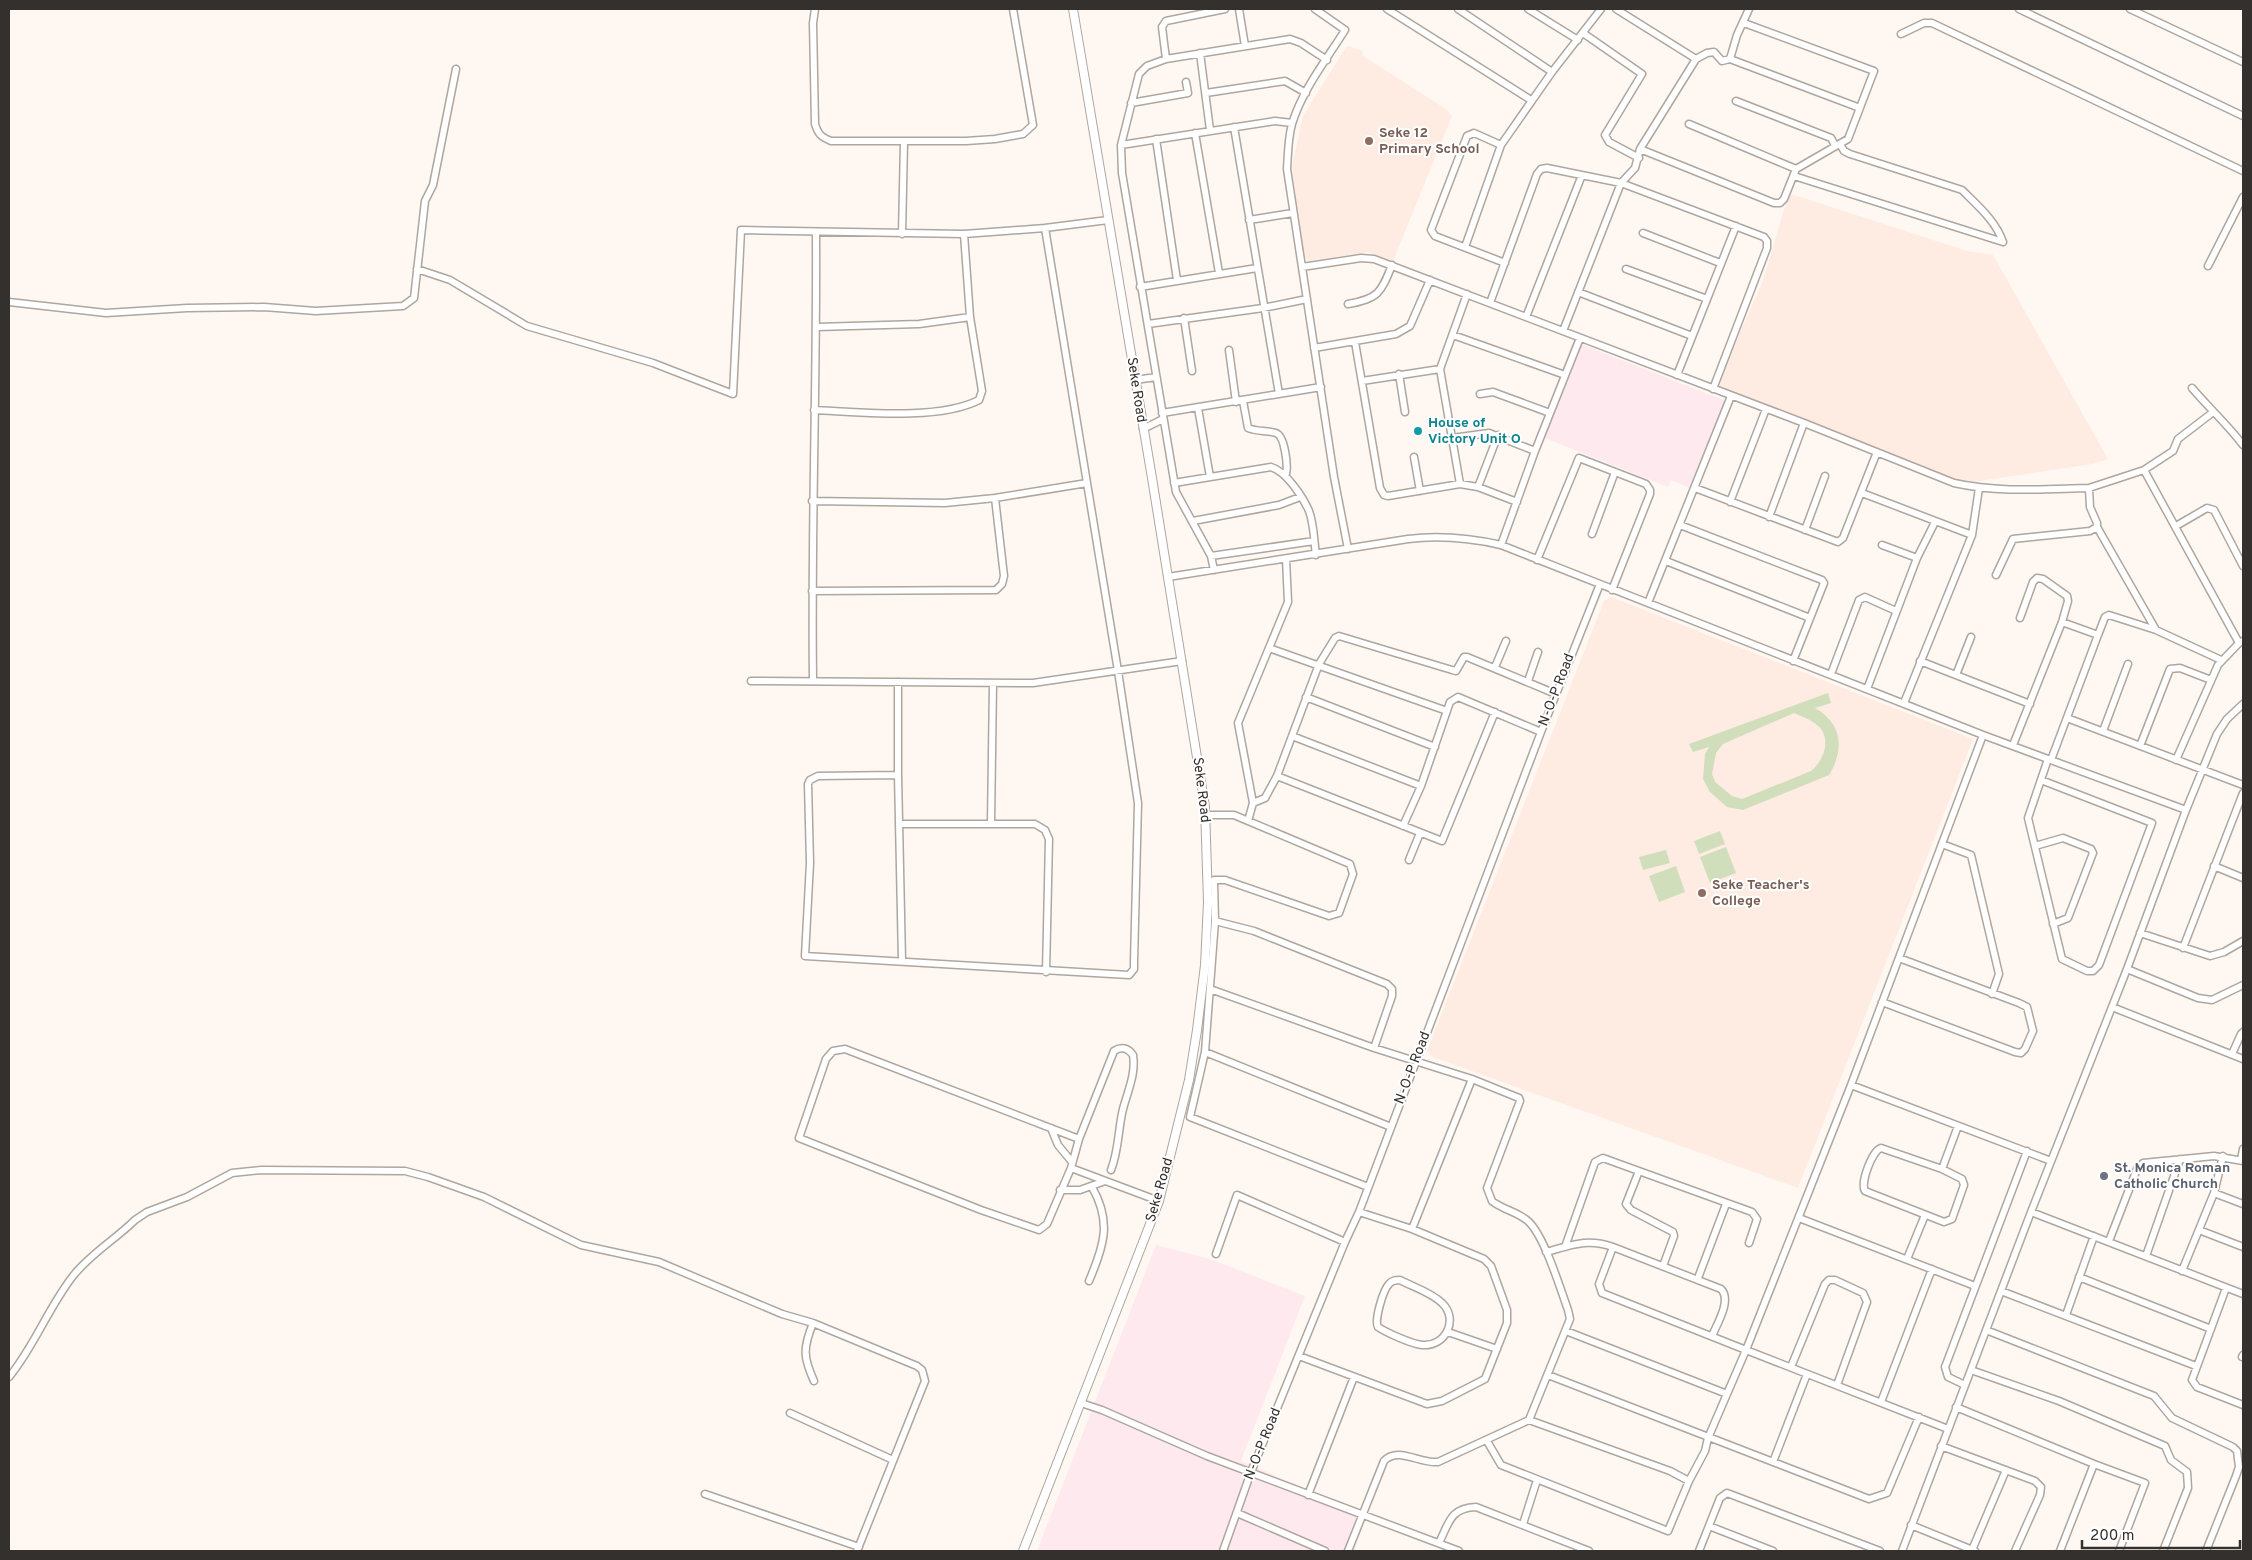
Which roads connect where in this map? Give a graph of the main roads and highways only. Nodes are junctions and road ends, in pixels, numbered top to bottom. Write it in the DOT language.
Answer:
graph roads {
  1 [pos="1073,9"];
  2 [pos="1023,1551"];
  1 -- 2 [label="main road, Seke Road"];
}
